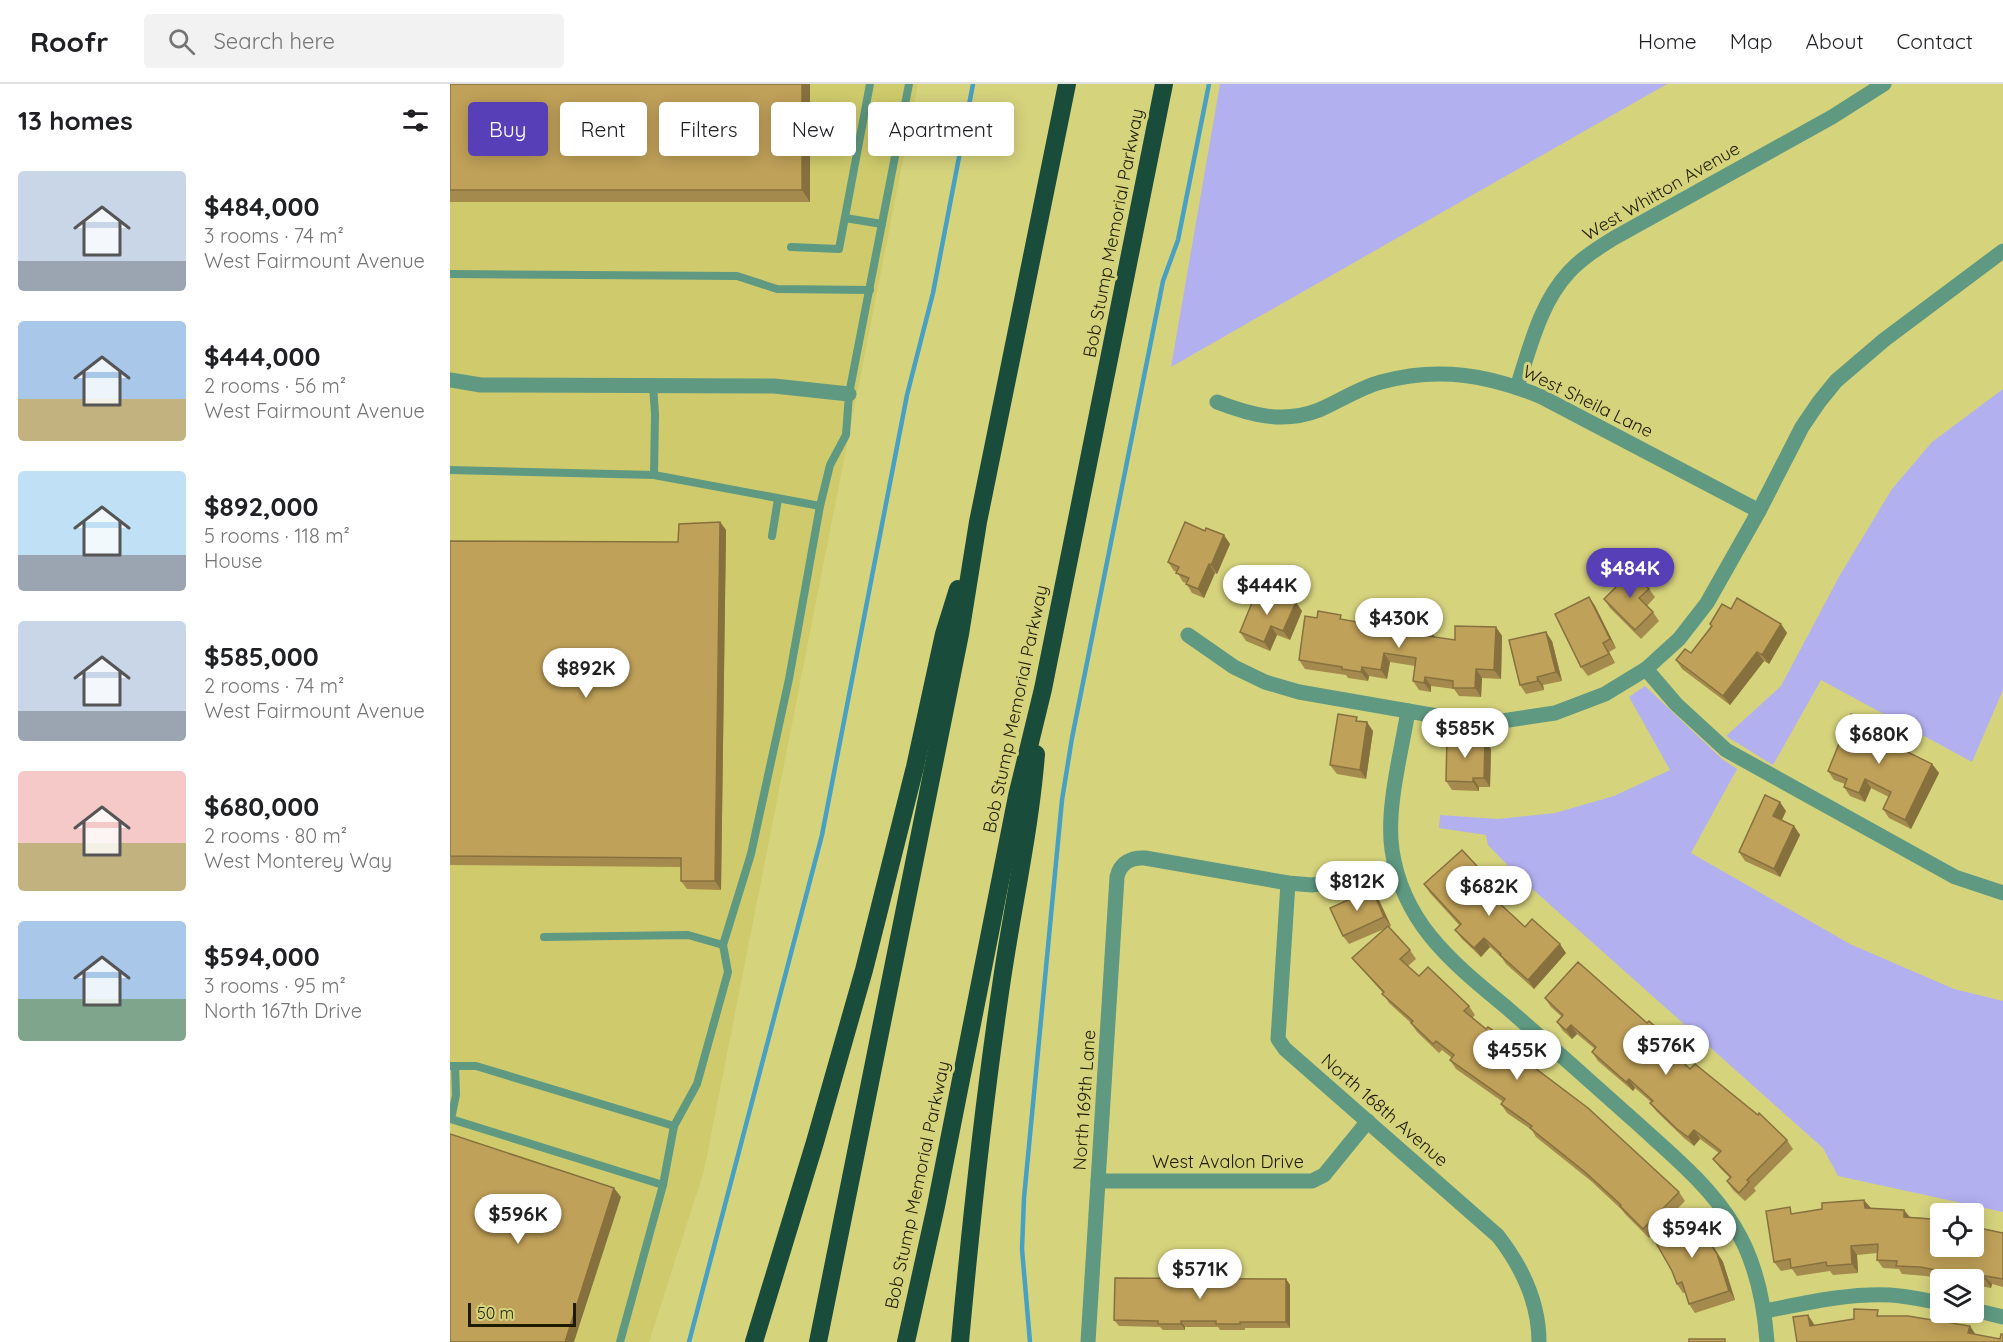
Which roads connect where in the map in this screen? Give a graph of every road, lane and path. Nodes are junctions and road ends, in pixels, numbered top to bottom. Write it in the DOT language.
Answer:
graph roads {
  1 [pos="870,84"];
  2 [pos="909,84"];
  3 [pos="1067,84"];
  4 [pos="1166,84"];
  5 [pos="1884,84"];
  6 [pos="844,218"];
  7 [pos="882,225"];
  8 [pos="791,247"];
  9 [pos="2003,251"];
  10 [pos="450,274"];
  11 [pos="870,290"];
  12 [pos="450,380"];
  13 [pos="653,386"];
  14 [pos="1517,387"];
  15 [pos="849,394"];
  16 [pos="1217,402"];
  17 [pos="450,470"];
  18 [pos="654,475"];
  19 [pos="778,499"];
  20 [pos="820,506"];
  21 [pos="1759,511"];
  22 [pos="978,522"];
  23 [pos="772,536"];
  24 [pos="1188,635"];
  25 [pos="1646,669"];
  26 [pos="1040,701"];
  27 [pos="1408,711"];
  28 [pos="1395,867"];
  29 [pos="1288,883"];
  30 [pos="2003,892"];
  31 [pos="544,937"];
  32 [pos="723,945"];
  33 [pos="452,1066"];
  34 [pos="1368,1121"];
  35 [pos="674,1126"];
  36 [pos="1098,1181"];
  37 [pos="663,1185"];
  38 [pos="1930,1301"];
  39 [pos="1765,1311"];
  40 [pos="1984,1312"];
  41 [pos="2003,1317"];
  42 [pos="620,1342"];
  43 [pos="754,1342"];
  44 [pos="818,1342"];
  45 [pos="906,1342"];
  46 [pos="960,1342"];
  47 [pos="1088,1342"];
  48 [pos="1539,1342"];
  49 [pos="1767,1342"];
  1 -- 6 [label="lane"];
  2 -- 7 [label="lane"];
  3 -- 22 [label="highway"];
  4 -- 26 [label="highway, Bob Stump Memorial Parkway"];
  5 -- 14 [label="street, West Whitton Avenue"];
  6 -- 7 [label="lane"];
  6 -- 8 [label="lane"];
  7 -- 11 [label="lane"];
  9 -- 21 [label="street"];
  10 -- 11 [label="lane"];
  11 -- 15 [label="lane"];
  12 -- 13 [label="street"];
  13 -- 15 [label="street"];
  13 -- 18 [label="lane"];
  14 -- 16 [label="street, West Sheila Lane"];
  14 -- 21 [label="street, West Sheila Lane"];
  15 -- 20 [label="lane"];
  17 -- 18 [label="lane"];
  18 -- 19 [label="lane"];
  19 -- 20 [label="lane"];
  19 -- 23 [label="lane"];
  20 -- 32 [label="lane"];
  21 -- 25 [label="street"];
  22 -- 43 [label="highway"];
  22 -- 44 [label="highway"];
  24 -- 27 [label="street"];
  25 -- 27 [label="street"];
  25 -- 30 [label="street"];
  26 -- 45 [label="highway, Bob Stump Memorial Parkway"];
  26 -- 46 [label="highway"];
  27 -- 28 [label="street"];
  28 -- 29 [label="street"];
  28 -- 39 [label="street"];
  29 -- 34 [label="street, North 168th Avenue"];
  29 -- 36 [label="street, North 169th Lane"];
  31 -- 32 [label="lane"];
  32 -- 35 [label="lane"];
  33 -- 35 [label="lane"];
  33 -- 37 [label="lane"];
  34 -- 36 [label="street, West Avalon Drive"];
  34 -- 48 [label="street, North 168th Avenue"];
  35 -- 37 [label="lane"];
  36 -- 47 [label="street, North 169th Lane"];
  37 -- 42 [label="lane"];
  38 -- 39 [label="street"];
  39 -- 49 [label="street"];
  40 -- 41 [label="street"];
}
